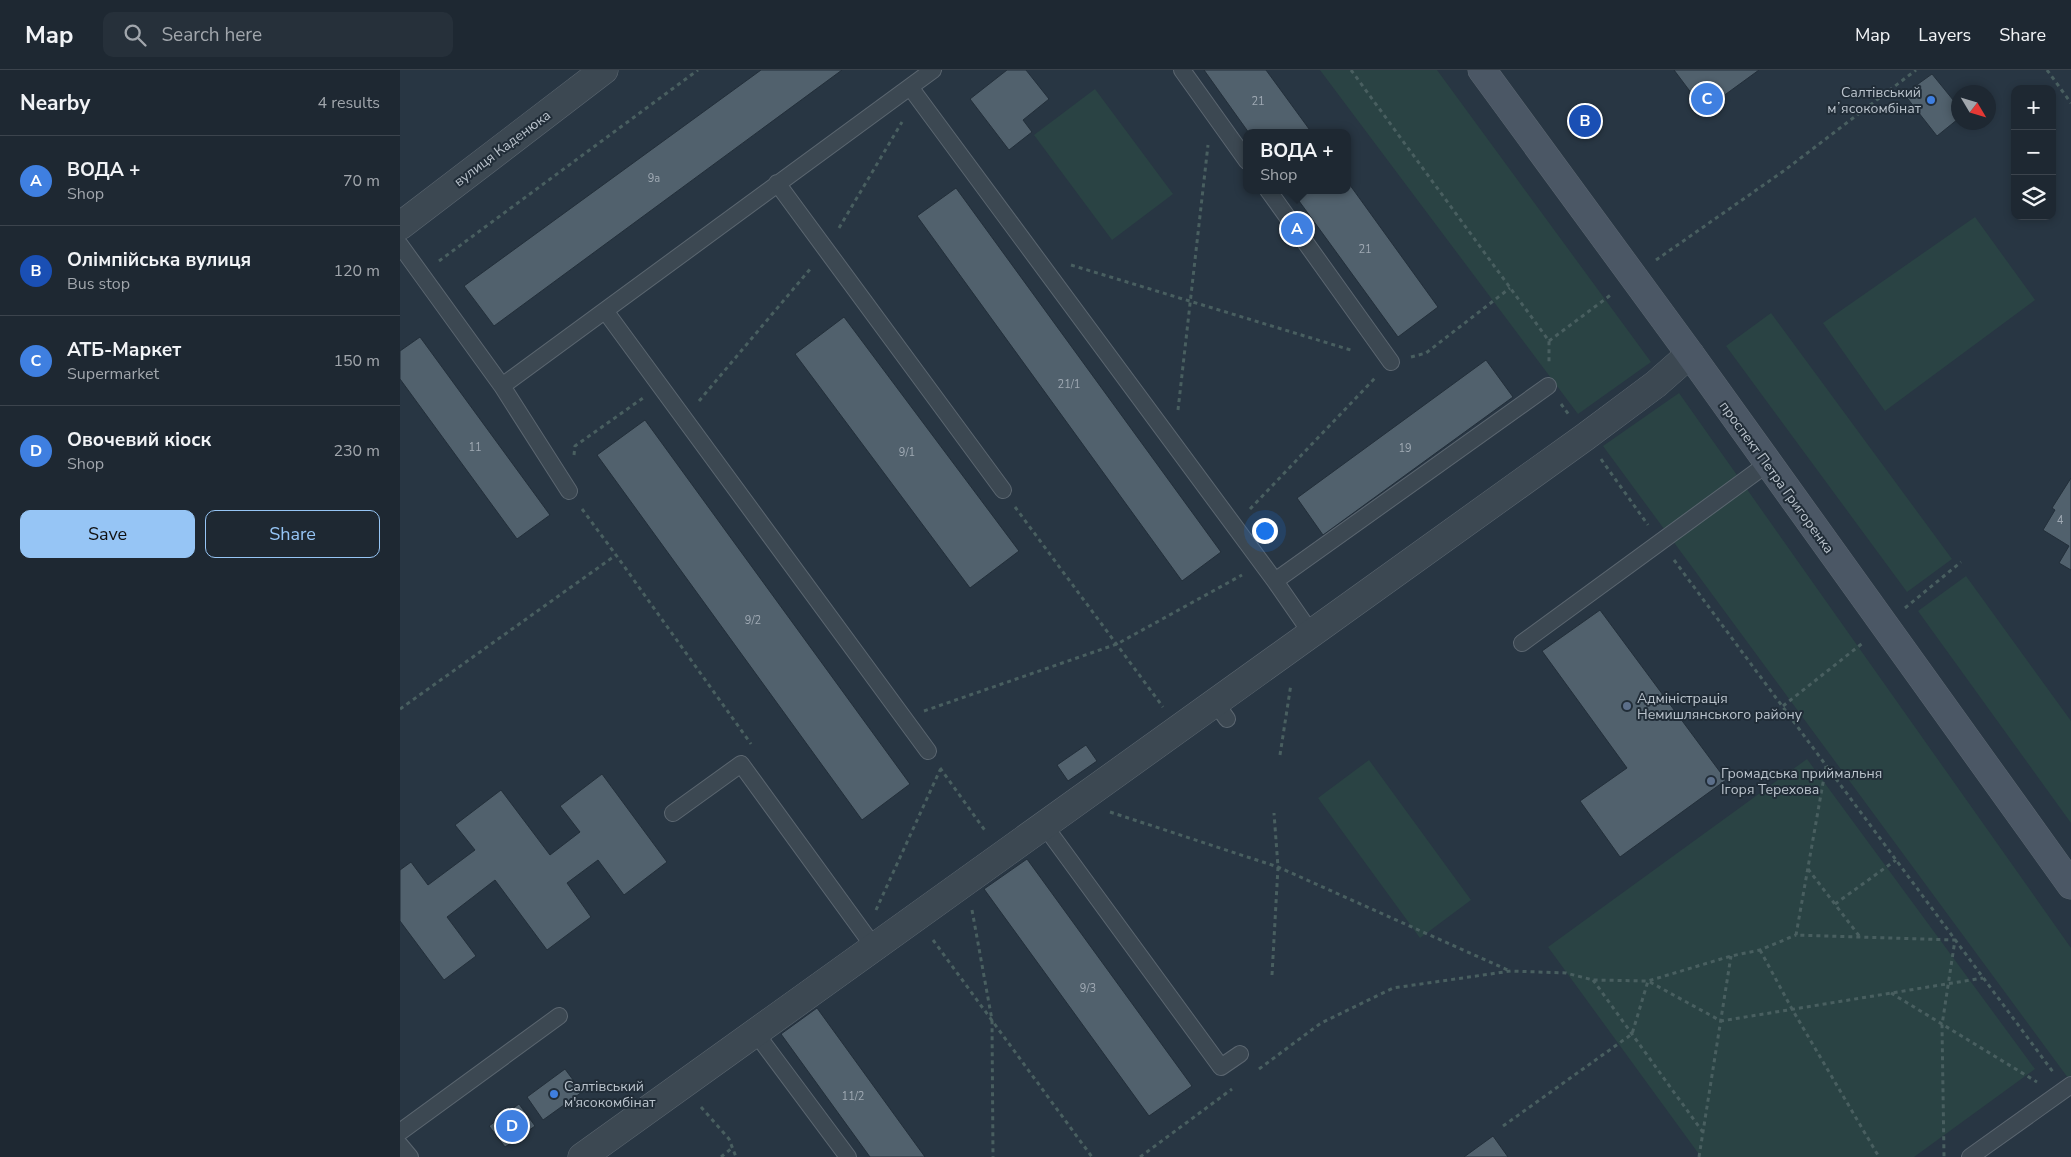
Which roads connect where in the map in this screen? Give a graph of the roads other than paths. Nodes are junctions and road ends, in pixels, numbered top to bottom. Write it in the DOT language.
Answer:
graph roads {
  1 [pos="604,70"];
  2 [pos="933,70"];
  3 [pos="1182,70"];
  4 [pos="1482,70"];
  5 [pos="914,92"];
  6 [pos="1243,155"];
  7 [pos="777,183"];
  8 [pos="1271,194"];
  9 [pos="400,226"];
  10 [pos="400,245"];
  11 [pos="606,312"];
  12 [pos="1690,354"];
  13 [pos="1391,362"];
  14 [pos="502,386"];
  15 [pos="1548,386"];
  16 [pos="1767,464"];
  17 [pos="1003,490"];
  18 [pos="569,491"];
  19 [pos="1275,581"];
  20 [pos="1305,638"];
  21 [pos="1522,643"];
  22 [pos="928,751"];
  23 [pos="673,813"];
  24 [pos="1044,824"];
  25 [pos="2071,885"];
  26 [pos="874,947"];
  27 [pos="559,1016"];
  28 [pos="755,1032"];
  29 [pos="1240,1054"];
  30 [pos="2064,1089"];
  31 [pos="400,1132"];
  32 [pos="400,1145"];
  33 [pos="410,1157"];
  34 [pos="582,1157"];
  35 [pos="848,1157"];
  36 [pos="1970,1157"];
  1 -- 9 [label="street, вулиця Каденюка"];
  2 -- 5 [label="lane"];
  3 -- 6 [label="lane"];
  4 -- 12 [label="main road, проспект Петра Григоренка"];
  5 -- 7 [label="lane"];
  5 -- 19 [label="lane"];
  7 -- 11 [label="lane"];
  7 -- 17 [label="lane"];
  8 -- 13 [label="lane"];
  10 -- 14 [label="lane"];
  11 -- 14 [label="lane"];
  11 -- 22 [label="lane"];
  12 -- 16 [label="main road, проспект Петра Григоренка"];
  12 -- 20 [label="street"];
  14 -- 18 [label="lane"];
  15 -- 19 [label="lane"];
  16 -- 21 [label="lane"];
  16 -- 25 [label="main road, проспект Петра Григоренка"];
  19 -- 20 [label="lane"];
  20 -- 24 [label="street"];
  23 -- 26 [label="lane"];
  24 -- 26 [label="street"];
  24 -- 29 [label="lane"];
  26 -- 28 [label="street"];
  27 -- 31 [label="lane"];
  28 -- 34 [label="street"];
  28 -- 35 [label="lane"];
  30 -- 36 [label="lane"];
  32 -- 33 [label="lane"];
}
